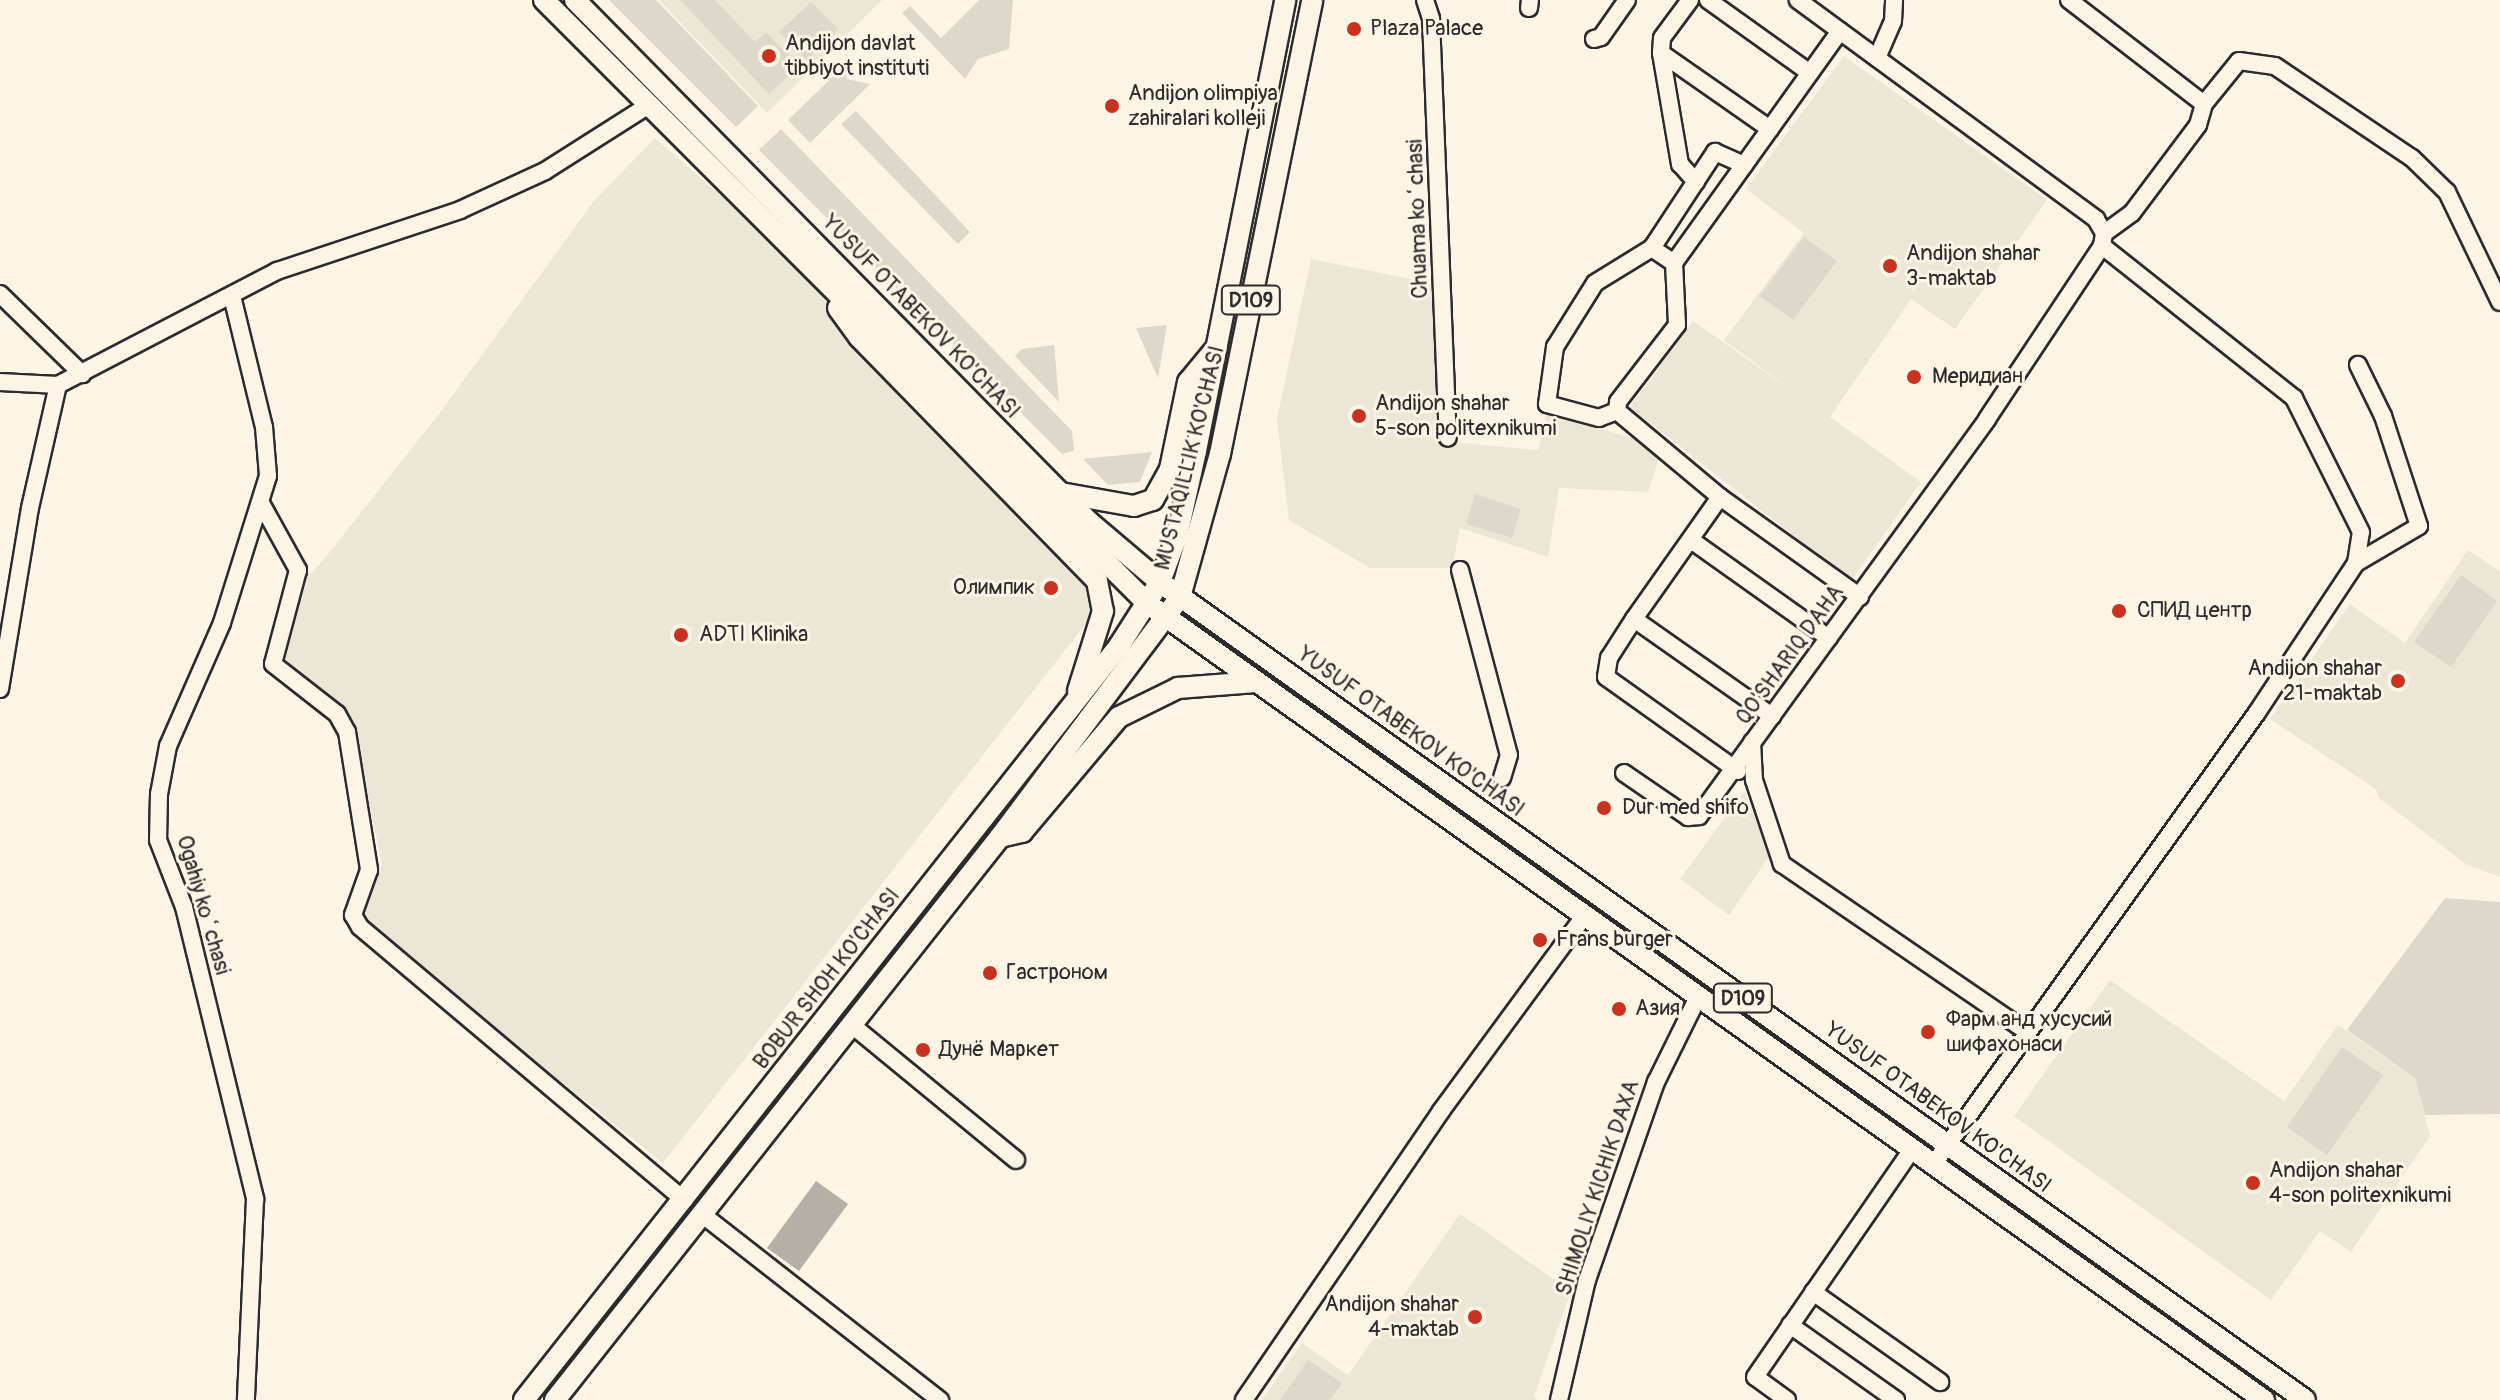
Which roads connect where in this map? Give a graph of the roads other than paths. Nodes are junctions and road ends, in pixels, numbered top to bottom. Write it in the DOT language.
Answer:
graph roads {
  1 [pos="544,0"];
  2 [pos="575,0"];
  3 [pos="1285,0"];
  4 [pos="1312,0"];
  5 [pos="1425,0"];
  6 [pos="1627,0"];
  7 [pos="1690,0"];
  8 [pos="1708,0"];
  9 [pos="1798,0"];
  10 [pos="1894,0"];
  11 [pos="2069,0"];
  12 [pos="1840,31"];
  13 [pos="1594,39"];
  14 [pos="1661,53"];
  15 [pos="1877,58"];
  16 [pos="1810,73"];
  17 [pos="2204,104"];
  18 [pos="649,105"];
  19 [pos="1770,129"];
  20 [pos="1744,165"];
  21 [pos="1696,182"];
  22 [pos="2103,239"];
  23 [pos="1652,248"];
  24 [pos="1674,263"];
  25 [pos="835,292"];
  26 [pos="0,294"];
  27 [pos="232,296"];
  28 [pos="2500,302"];
  29 [pos="1217,347"];
  30 [pos="2358,365"];
  31 [pos="82,374"];
  32 [pos="0,382"];
  33 [pos="58,385"];
  34 [pos="1617,411"];
  35 [pos="1448,438"];
  36 [pos="1061,493"];
  37 [pos="1720,497"];
  38 [pos="261,503"];
  39 [pos="1691,540"];
  40 [pos="2356,563"];
  41 [pos="1460,570"];
  42 [pos="1160,582"];
  43 [pos="1180,597"];
  44 [pos="1860,597"];
  45 [pos="1148,604"];
  46 [pos="1167,619"];
  47 [pos="1634,619"];
  48 [pos="1829,638"];
  49 [pos="1256,682"];
  50 [pos="0,689"];
  51 [pos="1076,700"];
  52 [pos="1772,716"];
  53 [pos="1752,742"];
  54 [pos="1732,768"];
  55 [pos="1624,773"];
  56 [pos="1502,778"];
  57 [pos="1754,780"];
  58 [pos="1000,837"];
  59 [pos="1584,916"];
  60 [pos="1698,997"];
  61 [pos="853,1026"];
  62 [pos="2026,1031"];
  63 [pos="1948,1143"];
  64 [pos="1912,1149"];
  65 [pos="1016,1160"];
  66 [pos="1933,1165"];
  67 [pos="684,1200"];
  68 [pos="703,1215"];
  69 [pos="1813,1292"];
  70 [pos="1790,1325"];
  71 [pos="559,1355"];
  72 [pos="578,1370"];
  73 [pos="1940,1382"];
  74 [pos="246,1400"];
  75 [pos="524,1400"];
  76 [pos="555,1400"];
  77 [pos="940,1400"];
  78 [pos="1244,1400"];
  79 [pos="1559,1400"];
  80 [pos="1787,1400"];
  81 [pos="1896,1400"];
  82 [pos="2264,1400"];
  83 [pos="2305,1400"];
  1 -- 18 [label="main road, YUSUF OTABEKOV KO'CHASI"];
  2 -- 36 [label="main road, YUSUF OTABEKOV KO'CHASI"];
  3 -- 29 [label="main road, MUSTAQILLIK KO'CHASI / D109"];
  4 -- 43 [label="main road, MUSTAQILLIK KO'CHASI / D109"];
  5 -- 35 [label="street, Chuama koʻchasi"];
  6 -- 13 [label="street"];
  7 -- 14 [label="street"];
  8 -- 16 [label="street"];
  9 -- 12 [label="street"];
  10 -- 15 [label="street"];
  11 -- 17 [label="street"];
  12 -- 15 [label="street"];
  12 -- 16 [label="street"];
  14 -- 19 [label="street"];
  14 -- 21 [label="street"];
  15 -- 22 [label="street"];
  16 -- 19 [label="street"];
  17 -- 22 [label="street, QO'SHARIQ DAHA"];
  17 -- 28 [label="street, QO'SHARIQ DAHA"];
  18 -- 25 [label="main road, YUSUF OTABEKOV KO'CHASI"];
  18 -- 27 [label="street"];
  19 -- 20 [label="street"];
  20 -- 21 [label="street"];
  20 -- 24 [label="street"];
  21 -- 23 [label="street"];
  22 -- 40 [label="street"];
  22 -- 44 [label="street, QO'SHARIQ DAHA"];
  23 -- 24 [label="street"];
  23 -- 34 [label="street"];
  24 -- 34 [label="street"];
  25 -- 45 [label="main road, YUSUF OTABEKOV KO'CHASI"];
  25 -- 51 [label="main road"];
  26 -- 31 [label="street"];
  27 -- 31 [label="street"];
  27 -- 38 [label="street, Ogahiy koʻchasi"];
  29 -- 36 [label="main road"];
  29 -- 42 [label="main road, MUSTAQILLIK KO'CHASI / D109"];
  30 -- 40 [label="street"];
  31 -- 33 [label="street"];
  32 -- 33 [label="street"];
  33 -- 50 [label="street"];
  34 -- 37 [label="street"];
  36 -- 42 [label="main road, YUSUF OTABEKOV KO'CHASI"];
  37 -- 39 [label="street"];
  37 -- 44 [label="street"];
  38 -- 67 [label="street"];
  38 -- 74 [label="street, Ogahiy koʻchasi"];
  39 -- 47 [label="street"];
  39 -- 48 [label="street"];
  40 -- 62 [label="street"];
  41 -- 56 [label="street"];
  42 -- 43 [label="main road, YUSUF OTABEKOV KO'CHASI"];
  42 -- 45 [label="main road, BOBUR SHOH KO'CHASI / D109"];
  43 -- 46 [label="main road"];
  43 -- 63 [label="main road, YUSUF OTABEKOV KO'CHASI / D109"];
  44 -- 48 [label="street, QO'SHARIQ DAHA"];
  45 -- 46 [label="main road, YUSUF OTABEKOV KO'CHASI / D109"];
  45 -- 51 [label="main road, BOBUR SHOH KO'CHASI"];
  46 -- 49 [label="main road, YUSUF OTABEKOV KO'CHASI / D109"];
  46 -- 58 [label="main road"];
  47 -- 52 [label="street"];
  47 -- 54 [label="street"];
  48 -- 52 [label="street, QO'SHARIQ DAHA"];
  49 -- 58 [label="main road"];
  49 -- 59 [label="main road, YUSUF OTABEKOV KO'CHASI / D109"];
  51 -- 67 [label="main road, BOBUR SHOH KO'CHASI"];
  52 -- 53 [label="street, QO'SHARIQ DAHA"];
  53 -- 54 [label="street"];
  53 -- 57 [label="street, QO'SHARIQ DAHA"];
  54 -- 55 [label="street"];
  54 -- 57 [label="street"];
  57 -- 62 [label="street, QO'SHARIQ DAHA"];
  58 -- 61 [label="main road"];
  59 -- 60 [label="main road, YUSUF OTABEKOV KO'CHASI / D109"];
  59 -- 78 [label="street"];
  60 -- 64 [label="main road, YUSUF OTABEKOV KO'CHASI / D109"];
  60 -- 79 [label="street, SHIMOLIY KICHIK DAXA"];
  61 -- 65 [label="street"];
  61 -- 68 [label="main road"];
  62 -- 63 [label="street"];
  63 -- 66 [label="street"];
  63 -- 83 [label="main road, YUSUF OTABEKOV KO'CHASI / D109"];
  64 -- 66 [label="main road, YUSUF OTABEKOV KO'CHASI / D109"];
  64 -- 69 [label="street"];
  66 -- 82 [label="main road, YUSUF OTABEKOV KO'CHASI / D109"];
  67 -- 71 [label="main road, BOBUR SHOH KO'CHASI"];
  68 -- 72 [label="main road"];
  68 -- 77 [label="street"];
  69 -- 70 [label="street"];
  69 -- 73 [label="street"];
  70 -- 80 [label="street"];
  70 -- 81 [label="street"];
  71 -- 72 [label="main road"];
  71 -- 75 [label="main road, BOBUR SHOH KO'CHASI"];
  72 -- 76 [label="main road"];
}
